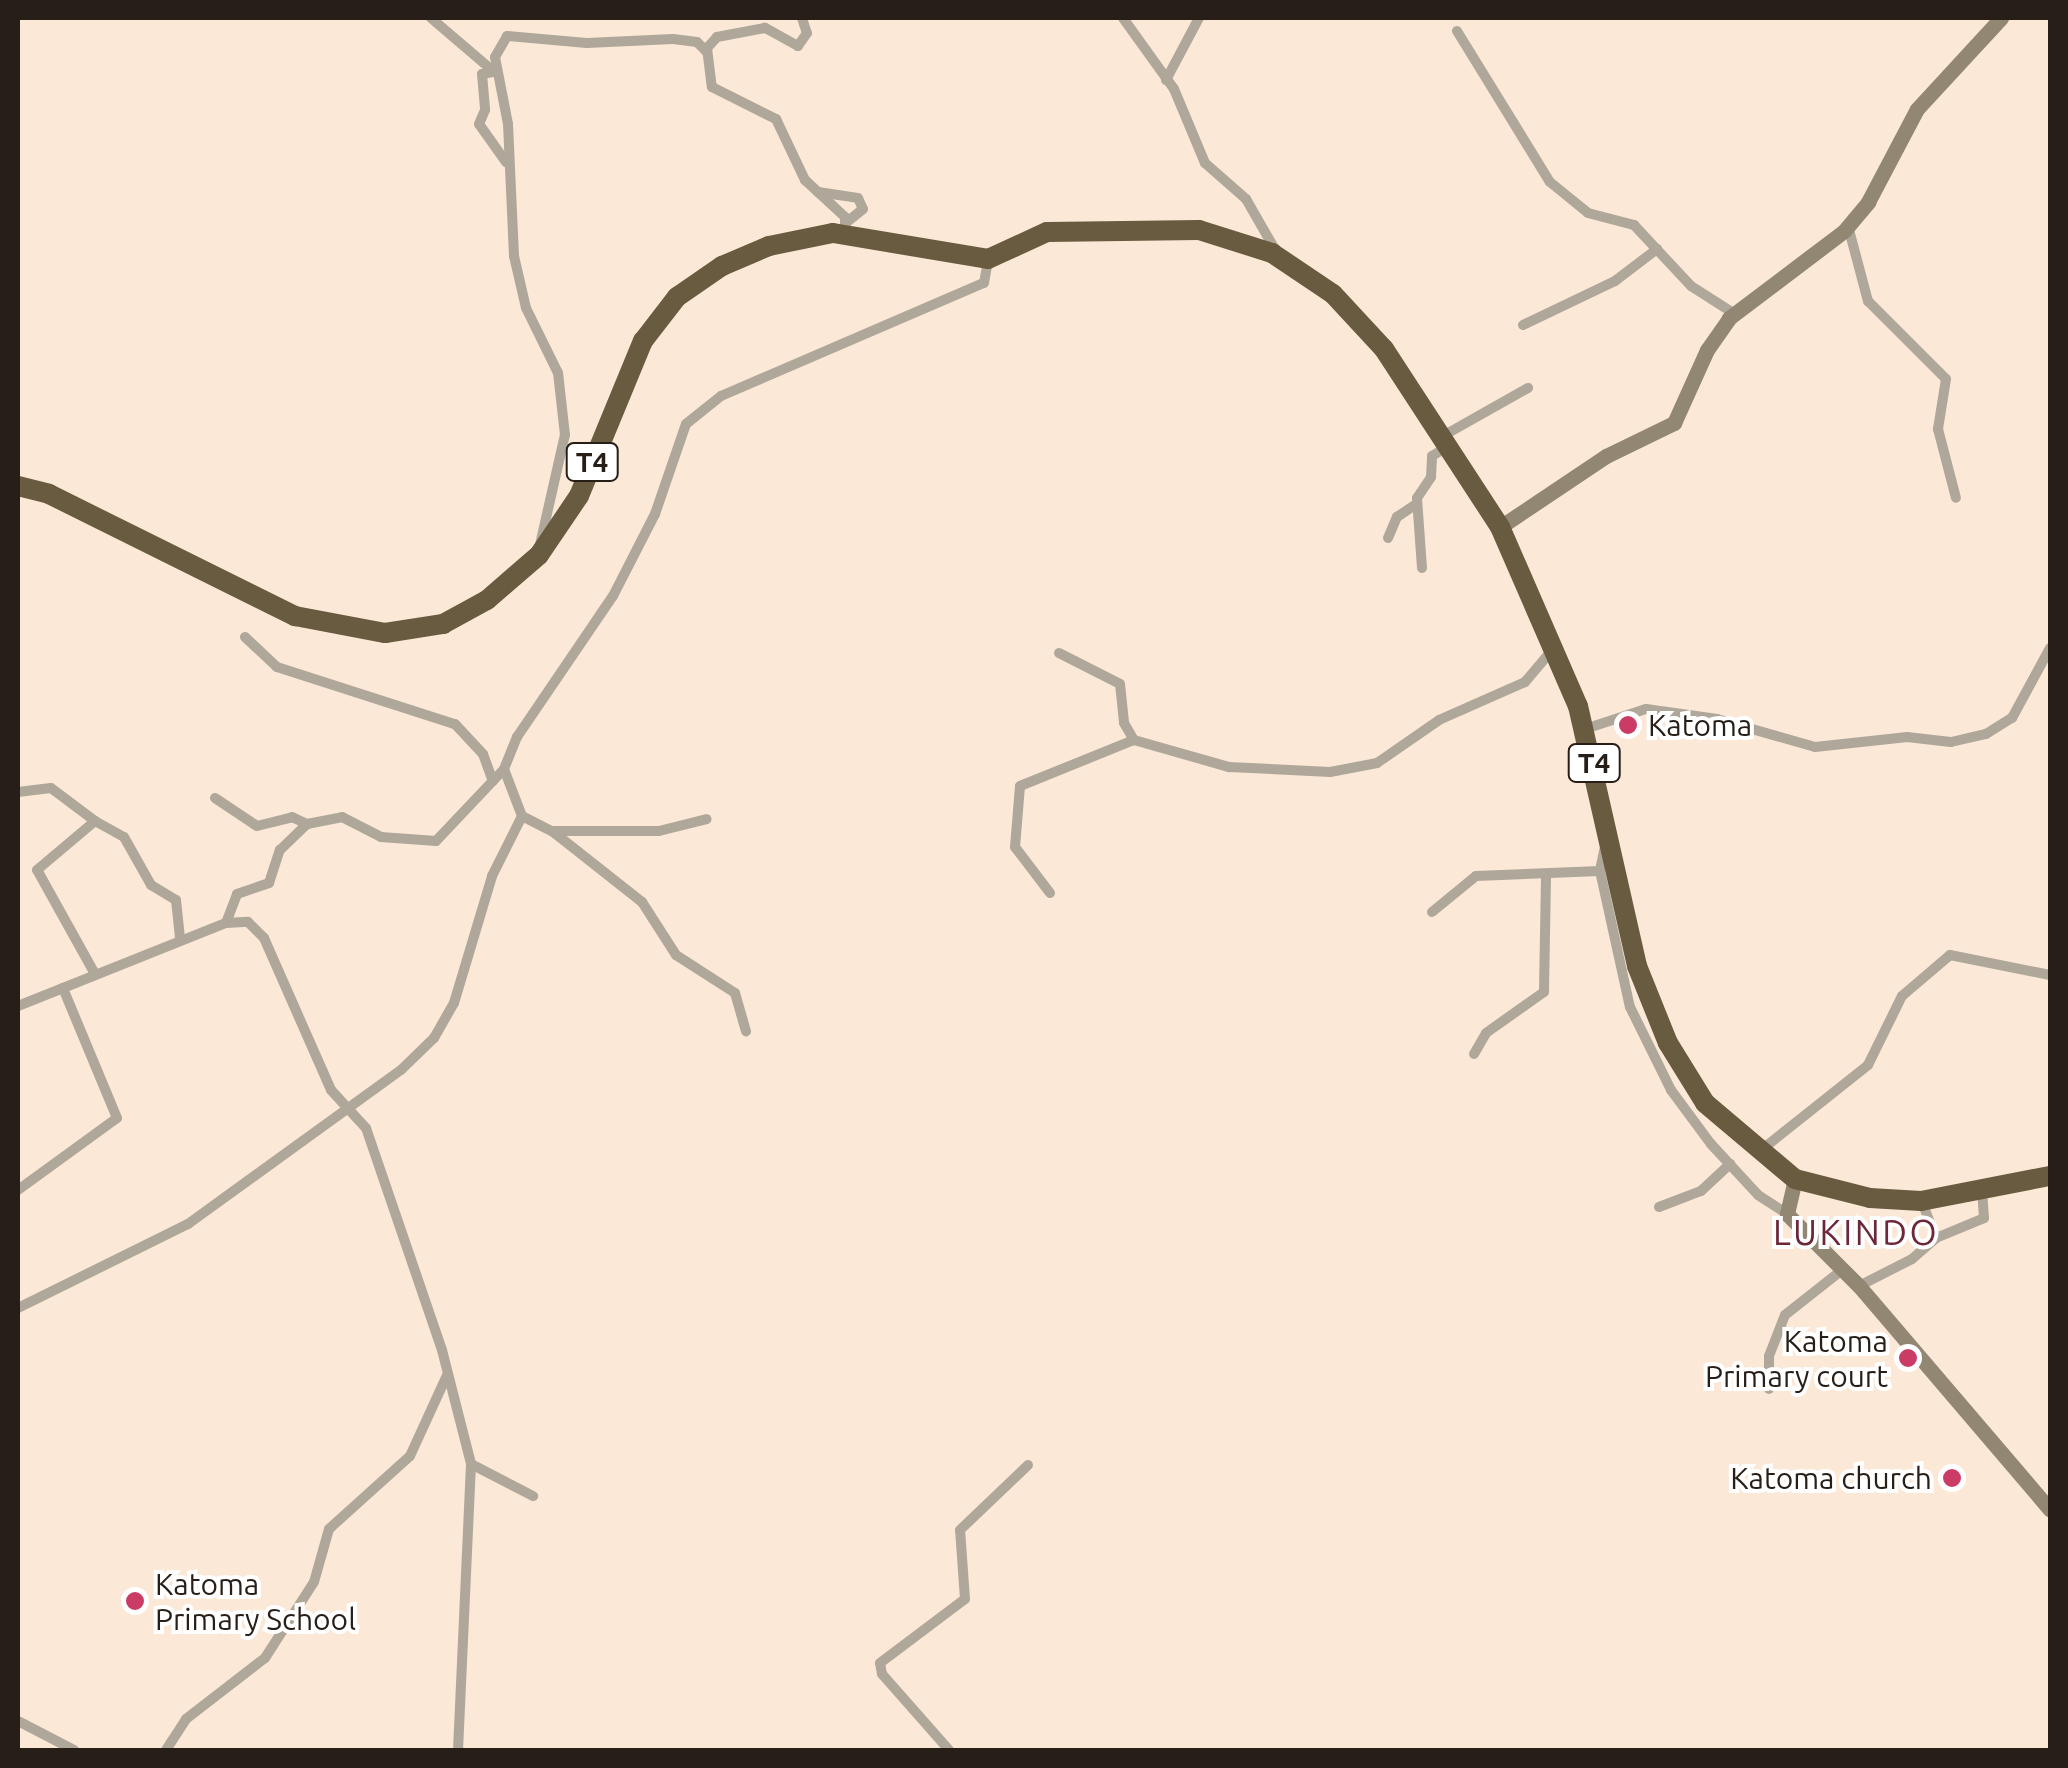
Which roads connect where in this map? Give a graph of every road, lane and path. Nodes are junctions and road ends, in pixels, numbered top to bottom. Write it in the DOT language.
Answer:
graph roads {
  1 [pos="431,18"];
  2 [pos="802,18"];
  3 [pos="1123,18"];
  4 [pos="1199,18"];
  5 [pos="2001,18"];
  6 [pos="1458,31"];
  7 [pos="707,52"];
  8 [pos="493,72"];
  9 [pos="1166,80"];
  10 [pos="506,162"];
  11 [pos="818,192"];
  12 [pos="1848,226"];
  13 [pos="846,228"];
  14 [pos="1657,249"];
  15 [pos="988,259"];
  16 [pos="1280,259"];
  17 [pos="1735,314"];
  18 [pos="1523,325"];
  19 [pos="1528,388"];
  20 [pos="1445,442"];
  21 [pos="18,486"];
  22 [pos="1956,498"];
  23 [pos="1416,504"];
  24 [pos="1500,527"];
  25 [pos="1388,538"];
  26 [pos="540,555"];
  27 [pos="1422,568"];
  28 [pos="246,636"];
  29 [pos="2050,648"];
  30 [pos="1553,650"];
  31 [pos="1058,653"];
  32 [pos="1584,729"];
  33 [pos="1134,740"];
  34 [pos="504,769"];
  35 [pos="493,781"];
  36 [pos="18,792"];
  37 [pos="215,798"];
  38 [pos="522,816"];
  39 [pos="707,820"];
  40 [pos="95,821"];
  41 [pos="307,824"];
  42 [pos="552,830"];
  43 [pos="1610,834"];
  44 [pos="1600,871"];
  45 [pos="1546,877"];
  46 [pos="1050,893"];
  47 [pos="1432,912"];
  48 [pos="226,923"];
  49 [pos="180,938"];
  50 [pos="2050,961"];
  51 [pos="2045,972"];
  52 [pos="96,974"];
  53 [pos="63,988"];
  54 [pos="18,1006"];
  55 [pos="746,1031"];
  56 [pos="1474,1054"];
  57 [pos="347,1111"];
  58 [pos="1759,1152"];
  59 [pos="1730,1164"];
  60 [pos="2050,1176"];
  61 [pos="1794,1179"];
  62 [pos="18,1190"];
  63 [pos="1982,1191"];
  64 [pos="1921,1201"];
  65 [pos="1659,1207"];
  66 [pos="1787,1214"];
  67 [pos="1936,1238"];
  68 [pos="1842,1270"];
  69 [pos="1859,1286"];
  70 [pos="18,1308"];
  71 [pos="447,1374"];
  72 [pos="1769,1389"];
  73 [pos="471,1464"];
  74 [pos="1028,1465"];
  75 [pos="2044,1492"];
  76 [pos="534,1496"];
  77 [pos="2050,1510"];
  78 [pos="18,1721"];
  79 [pos="74,1750"];
  80 [pos="166,1750"];
  81 [pos="458,1750"];
  82 [pos="948,1750"];
  1 -- 8 [label="street"];
  2 -- 7 [label="street"];
  3 -- 9 [label="street"];
  4 -- 9 [label="street"];
  5 -- 12 [label="street"];
  6 -- 14 [label="street"];
  7 -- 8 [label="street"];
  7 -- 11 [label="street"];
  8 -- 10 [label="street"];
  8 -- 10 [label="street"];
  9 -- 16 [label="street"];
  10 -- 26 [label="street"];
  11 -- 13 [label="street"];
  11 -- 13 [label="street"];
  12 -- 17 [label="street"];
  12 -- 22 [label="street"];
  13 -- 15 [label="highway, T4"];
  13 -- 26 [label="highway, T4"];
  14 -- 17 [label="street"];
  14 -- 18 [label="street"];
  15 -- 16 [label="highway, T4"];
  15 -- 34 [label="street"];
  16 -- 20 [label="highway, T4"];
  17 -- 24 [label="street"];
  19 -- 20 [label="street"];
  20 -- 23 [label="street"];
  20 -- 24 [label="highway, T4"];
  21 -- 26 [label="highway, T4"];
  23 -- 25 [label="street"];
  23 -- 27 [label="street"];
  24 -- 30 [label="highway, T4"];
  28 -- 35 [label="street"];
  29 -- 32 [label="street"];
  30 -- 32 [label="highway, T4"];
  30 -- 33 [label="street"];
  31 -- 33 [label="street"];
  32 -- 43 [label="highway, T4"];
  33 -- 46 [label="street"];
  34 -- 35 [label="street"];
  34 -- 38 [label="street"];
  35 -- 41 [label="street"];
  36 -- 40 [label="street"];
  37 -- 41 [label="street"];
  38 -- 42 [label="street"];
  38 -- 57 [label="street"];
  39 -- 42 [label="street"];
  40 -- 49 [label="street"];
  40 -- 52 [label="street"];
  41 -- 48 [label="street"];
  42 -- 55 [label="street"];
  43 -- 44 [label="street"];
  43 -- 58 [label="highway, T4"];
  44 -- 45 [label="street"];
  44 -- 59 [label="street"];
  45 -- 47 [label="street"];
  45 -- 56 [label="street"];
  48 -- 49 [label="street"];
  48 -- 57 [label="street"];
  49 -- 52 [label="street"];
  50 -- 51 [label="street"];
  51 -- 58 [label="street"];
  52 -- 53 [label="street"];
  53 -- 54 [label="street"];
  53 -- 62 [label="street"];
  57 -- 70 [label="street"];
  57 -- 71 [label="street"];
  58 -- 61 [label="highway, T4"];
  59 -- 65 [label="street"];
  59 -- 66 [label="street"];
  60 -- 63 [label="highway, T4"];
  61 -- 64 [label="highway, T4"];
  61 -- 66 [label="street"];
  63 -- 64 [label="highway, T4"];
  63 -- 67 [label="street"];
  64 -- 67 [label="street"];
  66 -- 68 [label="street"];
  67 -- 69 [label="street"];
  68 -- 69 [label="street"];
  68 -- 72 [label="street"];
  69 -- 75 [label="street"];
  71 -- 73 [label="street"];
  71 -- 80 [label="street"];
  73 -- 76 [label="street"];
  73 -- 81 [label="street"];
  74 -- 82 [label="street"];
  75 -- 77 [label="street"];
  78 -- 79 [label="street"];
}
